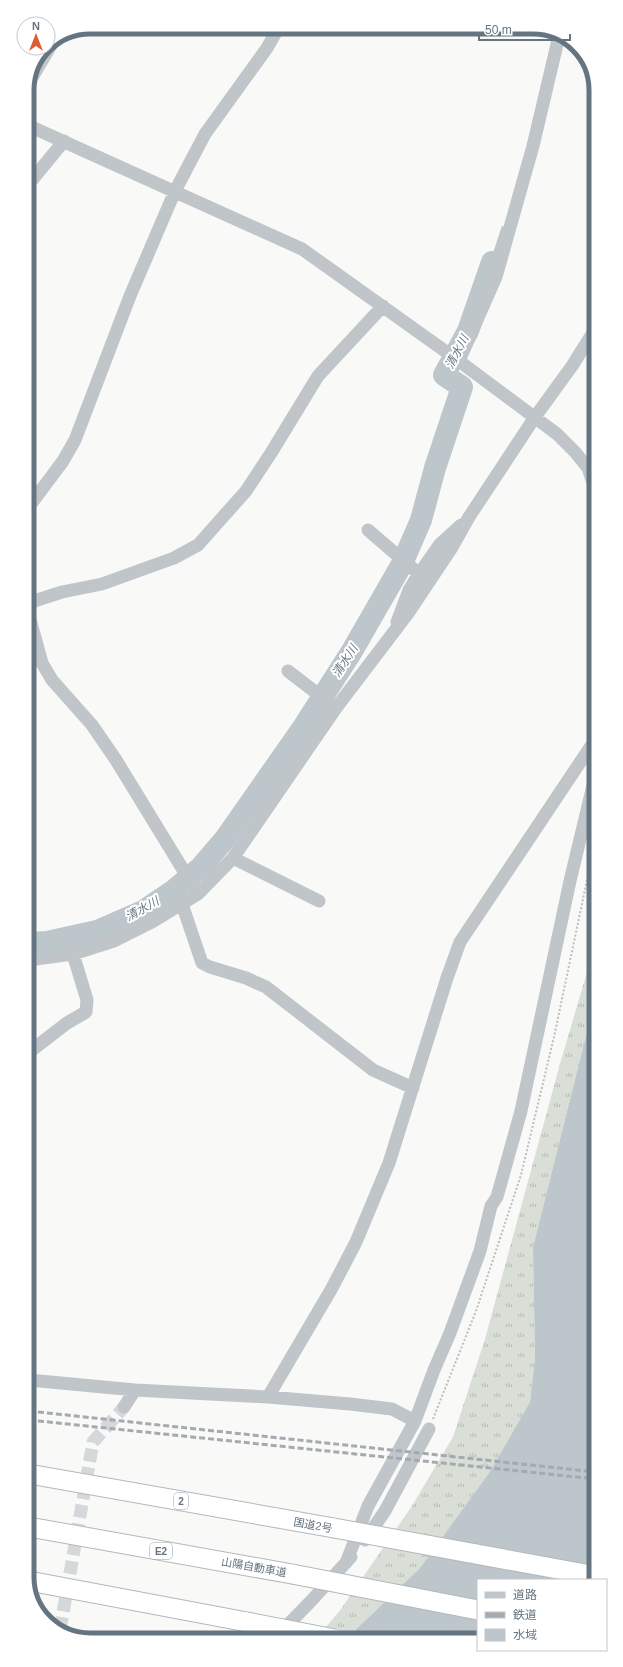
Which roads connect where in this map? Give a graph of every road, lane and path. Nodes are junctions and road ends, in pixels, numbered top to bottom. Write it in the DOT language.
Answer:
graph roads {
  1 [pos="275,34"];
  2 [pos="558,40"];
  3 [pos="34,128"];
  4 [pos="64,142"];
  5 [pos="34,178"];
  6 [pos="175,191"];
  7 [pos="383,306"];
  8 [pos="589,339"];
  9 [pos="459,361"];
  10 [pos="535,417"];
  11 [pos="589,471"];
  12 [pos="34,500"];
  13 [pos="469,517"];
  14 [pos="368,530"];
  15 [pos="419,574"];
  16 [pos="34,602"];
  17 [pos="34,634"];
  18 [pos="393,634"];
  19 [pos="288,671"];
  20 [pos="336,708"];
  21 [pos="589,749"];
  22 [pos="589,802"];
  23 [pos="233,858"];
  24 [pos="196,891"];
  25 [pos="319,901"];
  26 [pos="182,904"];
  27 [pos="73,954"];
  28 [pos="34,959"];
  29 [pos="34,1048"];
  30 [pos="413,1088"];
  31 [pos="34,1380"];
  32 [pos="135,1390"];
  33 [pos="268,1397"];
  34 [pos="124,1407"];
  35 [pos="414,1421"];
  36 [pos="429,1429"];
  37 [pos="34,1475"];
  38 [pos="34,1528"];
  39 [pos="346,1563"];
  40 [pos="589,1575"];
  41 [pos="34,1583"];
  42 [pos="477,1610"];
  43 [pos="280,1633"];
  44 [pos="304,1633"];
  1 -- 6 [label="street"];
  2 -- 9 [label="street"];
  3 -- 4 [label="street"];
  4 -- 5 [label="street"];
  4 -- 6 [label="street"];
  6 -- 7 [label="street"];
  6 -- 12 [label="street"];
  7 -- 9 [label="street"];
  7 -- 16 [label="street"];
  8 -- 10 [label="street"];
  9 -- 10 [label="street"];
  10 -- 11 [label="street"];
  10 -- 13 [label="street"];
  13 -- 15 [label="street"];
  13 -- 18 [label="street"];
  14 -- 15 [label="street"];
  15 -- 18 [label="street"];
  17 -- 24 [label="street"];
  18 -- 20 [label="street"];
  19 -- 20 [label="street"];
  20 -- 23 [label="street"];
  21 -- 30 [label="street"];
  22 -- 35 [label="street"];
  23 -- 24 [label="street"];
  23 -- 25 [label="street"];
  24 -- 26 [label="street"];
  26 -- 27 [label="street"];
  26 -- 30 [label="street"];
  27 -- 28 [label="street"];
  27 -- 29 [label="street"];
  30 -- 33 [label="street"];
  31 -- 32 [label="street"];
  32 -- 33 [label="street"];
  32 -- 34 [label="street"];
  33 -- 35 [label="street"];
  35 -- 39 [label="street"];
  36 -- 39 [label="street"];
  37 -- 40 [label="highway, 国道2号 / 2, bridge"];
  38 -- 42 [label="highway, 山陽自動車道 / E2, bridge"];
  39 -- 43 [label="street"];
  41 -- 44 [label="highway, bridge"];
}
